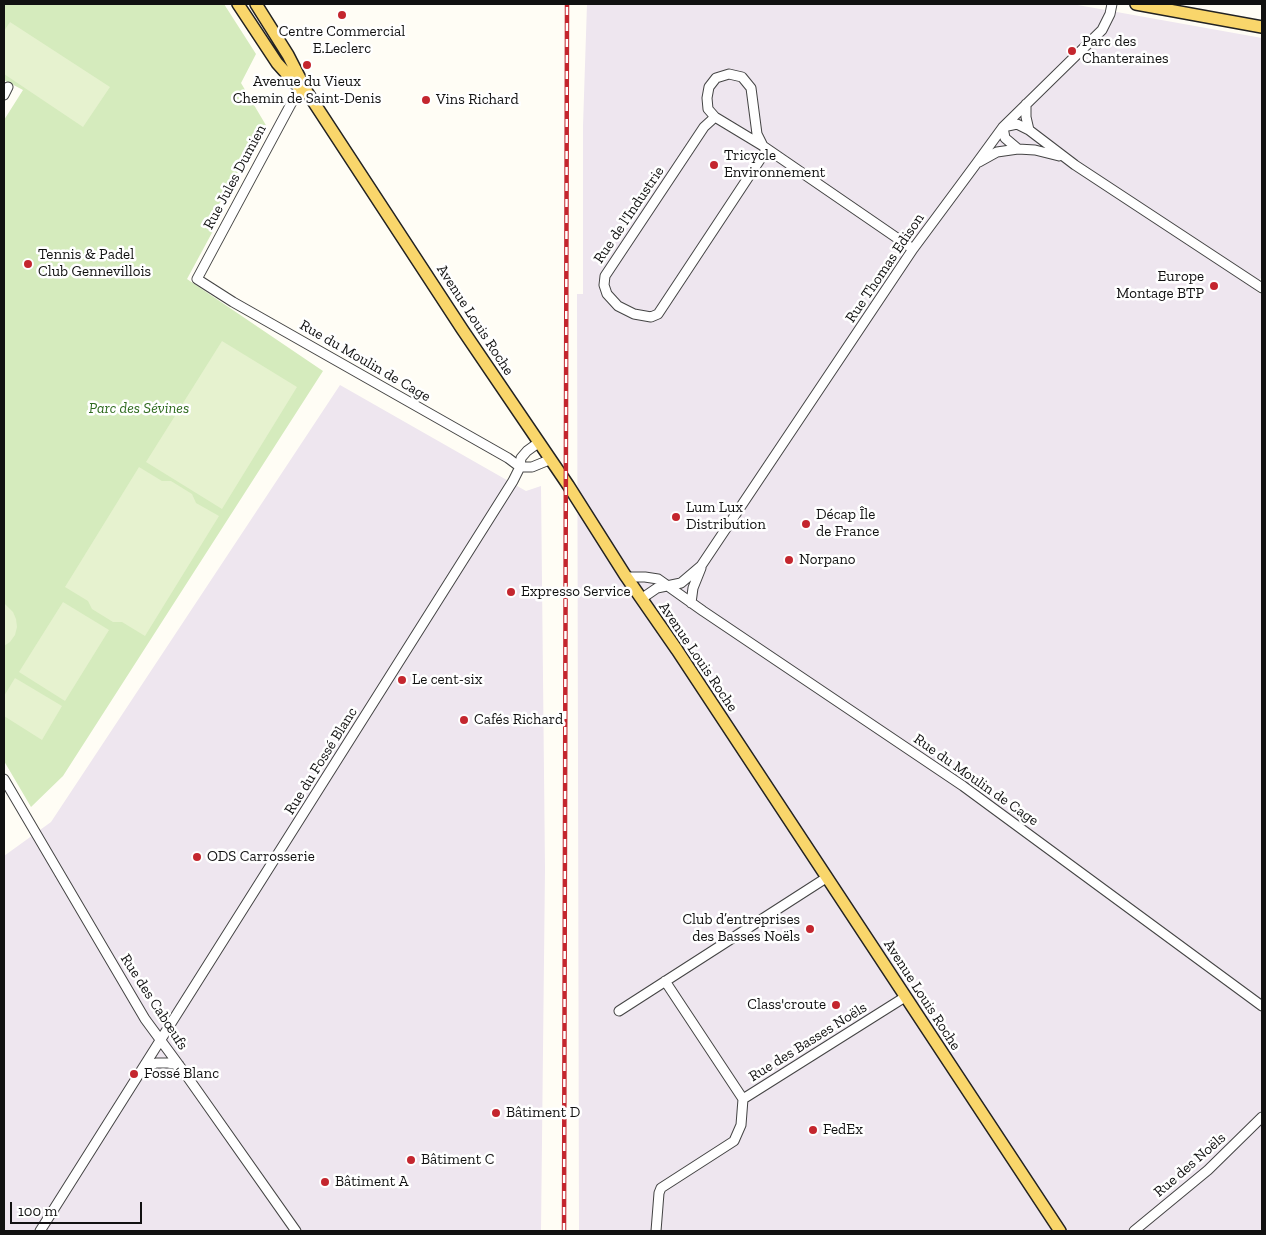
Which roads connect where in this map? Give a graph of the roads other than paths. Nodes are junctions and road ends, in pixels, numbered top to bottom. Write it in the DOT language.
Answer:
graph roads {
  1 [pos="238,4"];
  2 [pos="256,4"];
  3 [pos="1112,4"];
  4 [pos="1136,4"];
  5 [pos="1262,27"];
  6 [pos="299,88"];
  7 [pos="312,100"];
  8 [pos="1026,104"];
  9 [pos="715,117"];
  10 [pos="1003,127"];
  11 [pos="1029,130"];
  12 [pos="765,148"];
  13 [pos="1018,148"];
  14 [pos="1064,158"];
  15 [pos="976,164"];
  16 [pos="913,249"];
  17 [pos="197,279"];
  18 [pos="1262,288"];
  19 [pos="538,443"];
  20 [pos="549,460"];
  21 [pos="520,467"];
  22 [pos="701,566"];
  23 [pos="627,578"];
  24 [pos="668,586"];
  25 [pos="641,598"];
  26 [pos="691,603"];
  27 [pos="4,779"];
  28 [pos="826,878"];
  29 [pos="665,981"];
  30 [pos="905,997"];
  31 [pos="1262,1006"];
  32 [pos="619,1011"];
  33 [pos="160,1040"];
  34 [pos="180,1065"];
  35 [pos="143,1069"];
  36 [pos="743,1099"];
  37 [pos="1262,1117"];
  38 [pos="40,1231"];
  39 [pos="296,1231"];
  40 [pos="656,1231"];
  41 [pos="1060,1231"];
  42 [pos="1134,1231"];
  1 -- 6 [label="main road, Avenue Louis Roche"];
  2 -- 7 [label="main road, Avenue Louis Roche"];
  3 -- 8 [label="street, Rue Thomas Edison"];
  4 -- 5 [label="main road"];
  6 -- 7 [label="main road, Avenue Louis Roche"];
  6 -- 17 [label="street, Rue Jules Dumien"];
  7 -- 19 [label="main road, Avenue Louis Roche"];
  8 -- 10 [label="street, Rue Thomas Edison"];
  8 -- 11 [label="street"];
  9 -- 12 [label="street"];
  9 -- 12 [label="street"];
  9 -- 12 [label="street, Rue de l'Industrie"];
  10 -- 11 [label="street"];
  10 -- 13 [label="street"];
  10 -- 15 [label="street, Rue Thomas Edison"];
  11 -- 14 [label="street"];
  12 -- 16 [label="street"];
  13 -- 14 [label="street"];
  13 -- 15 [label="street"];
  14 -- 18 [label="street"];
  15 -- 16 [label="street, Rue Thomas Edison"];
  16 -- 22 [label="street, Rue Thomas Edison"];
  17 -- 21 [label="street, Rue du Moulin de Cage"];
  19 -- 20 [label="main road, Avenue Louis Roche"];
  19 -- 21 [label="street, Rue du Fossé Blanc"];
  20 -- 21 [label="street"];
  20 -- 23 [label="main road, Avenue Louis Roche"];
  21 -- 33 [label="street, Rue du Fossé Blanc"];
  22 -- 24 [label="street, Rue Thomas Edison"];
  22 -- 26 [label="street, Rue Thomas Edison"];
  23 -- 24 [label="street, Rue du Moulin de Cage"];
  23 -- 25 [label="main road, Avenue Louis Roche"];
  24 -- 25 [label="street"];
  24 -- 26 [label="street, Rue du Moulin de Cage"];
  25 -- 28 [label="main road, Avenue Louis Roche"];
  26 -- 31 [label="street, Rue du Moulin de Cage"];
  27 -- 33 [label="street, Rue des Cabœufs"];
  28 -- 29 [label="street"];
  28 -- 30 [label="main road, Avenue Louis Roche"];
  29 -- 32 [label="street"];
  29 -- 36 [label="street, Rue des Basses Noëls"];
  30 -- 36 [label="street, Rue des Basses Noëls"];
  30 -- 41 [label="main road, Avenue Louis Roche"];
  33 -- 34 [label="street, Rue des Cabœufs"];
  33 -- 35 [label="street, Rue du Fossé Blanc"];
  34 -- 35 [label="street"];
  34 -- 39 [label="street, Rue des Cabœufs"];
  35 -- 38 [label="street, Rue du Fossé Blanc"];
  36 -- 40 [label="street"];
  37 -- 42 [label="street, Rue des Noëls"];
}
